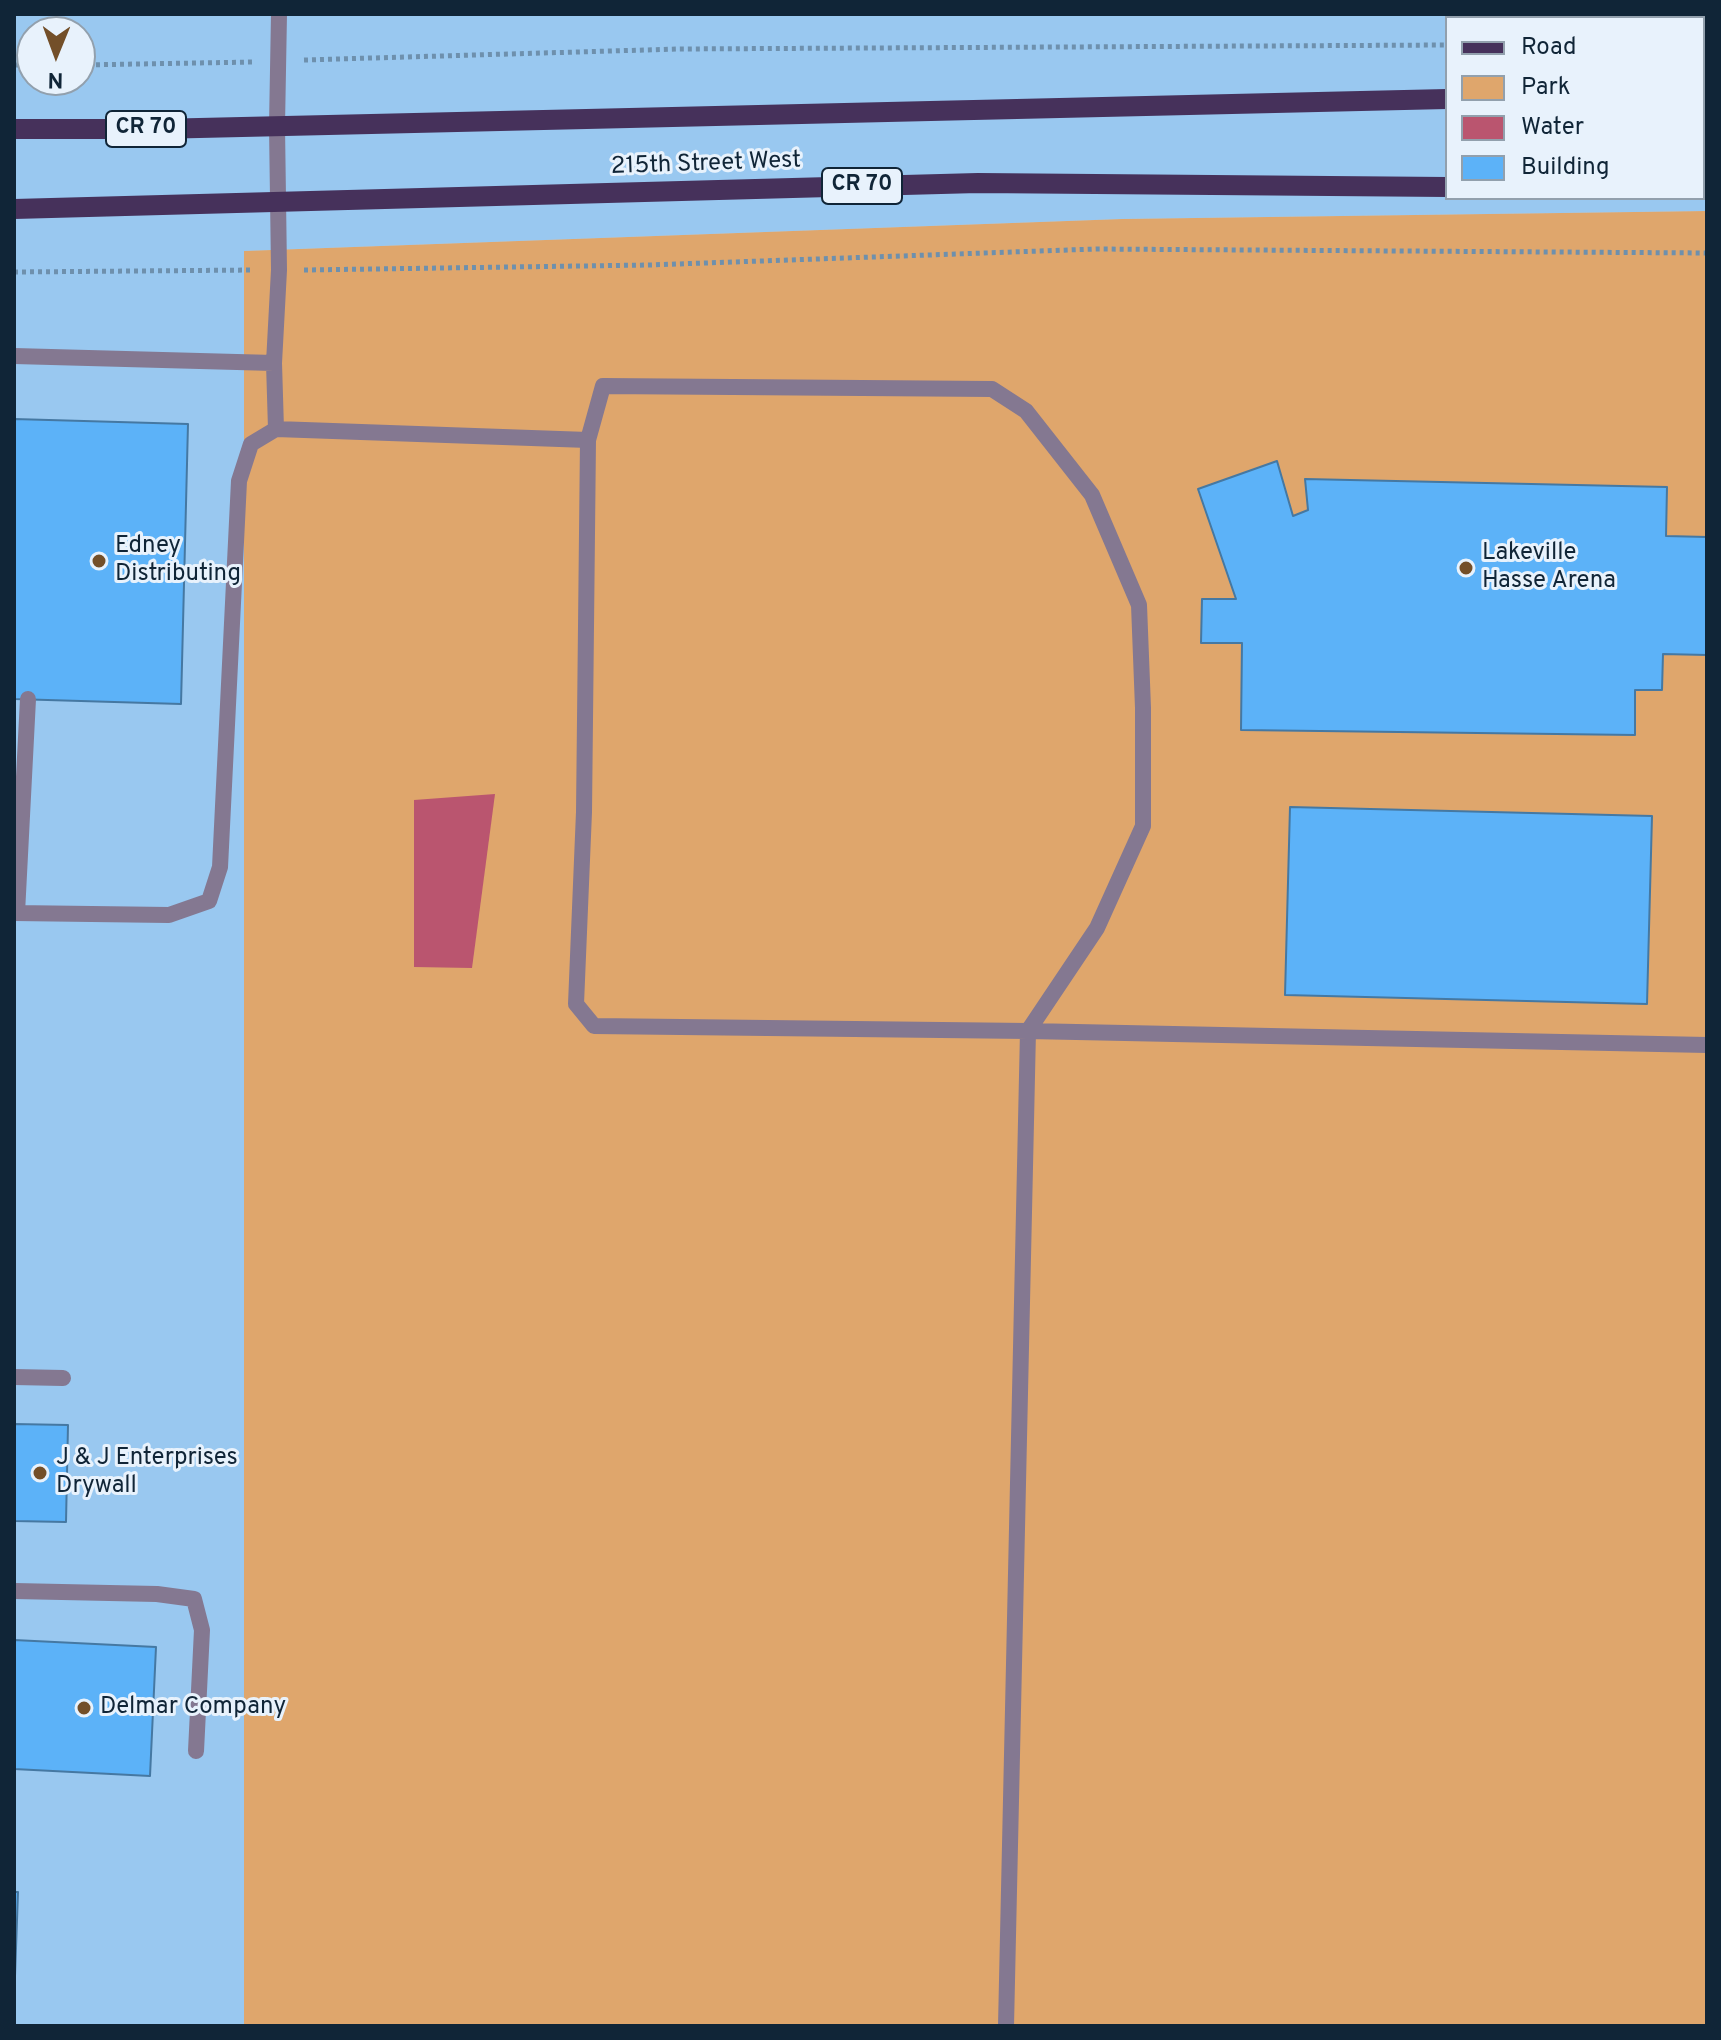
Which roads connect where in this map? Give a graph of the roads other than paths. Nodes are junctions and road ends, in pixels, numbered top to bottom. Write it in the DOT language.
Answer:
graph roads {
  1 [pos="279,14"];
  2 [pos="1445,99"];
  3 [pos="277,126"];
  4 [pos="14,129"];
  5 [pos="1445,187"];
  6 [pos="277,203"];
  7 [pos="14,209"];
  8 [pos="14,356"];
  9 [pos="274,363"];
  10 [pos="276,429"];
  11 [pos="588,440"];
  12 [pos="28,699"];
  13 [pos="16,913"];
  14 [pos="1028,1031"];
  15 [pos="1707,1045"];
  16 [pos="14,1377"];
  17 [pos="63,1378"];
  18 [pos="14,1591"];
  19 [pos="196,1751"];
  20 [pos="1006,2026"];
  1 -- 3 [label="street"];
  2 -- 3 [label="main road, 215th Street West / CR 70"];
  3 -- 4 [label="main road, 215th Street West / CR 70"];
  3 -- 6 [label="street"];
  5 -- 6 [label="main road, 215th Street West / CR 70"];
  6 -- 7 [label="main road, 215th Street West / CR 70"];
  6 -- 9 [label="street"];
  8 -- 9 [label="street"];
  9 -- 10 [label="street"];
  10 -- 11 [label="street"];
  10 -- 13 [label="street"];
  11 -- 14 [label="street"];
  11 -- 14 [label="street"];
  12 -- 13 [label="street"];
  14 -- 15 [label="street"];
  14 -- 20 [label="street"];
  16 -- 17 [label="street"];
  18 -- 19 [label="street"];
}
